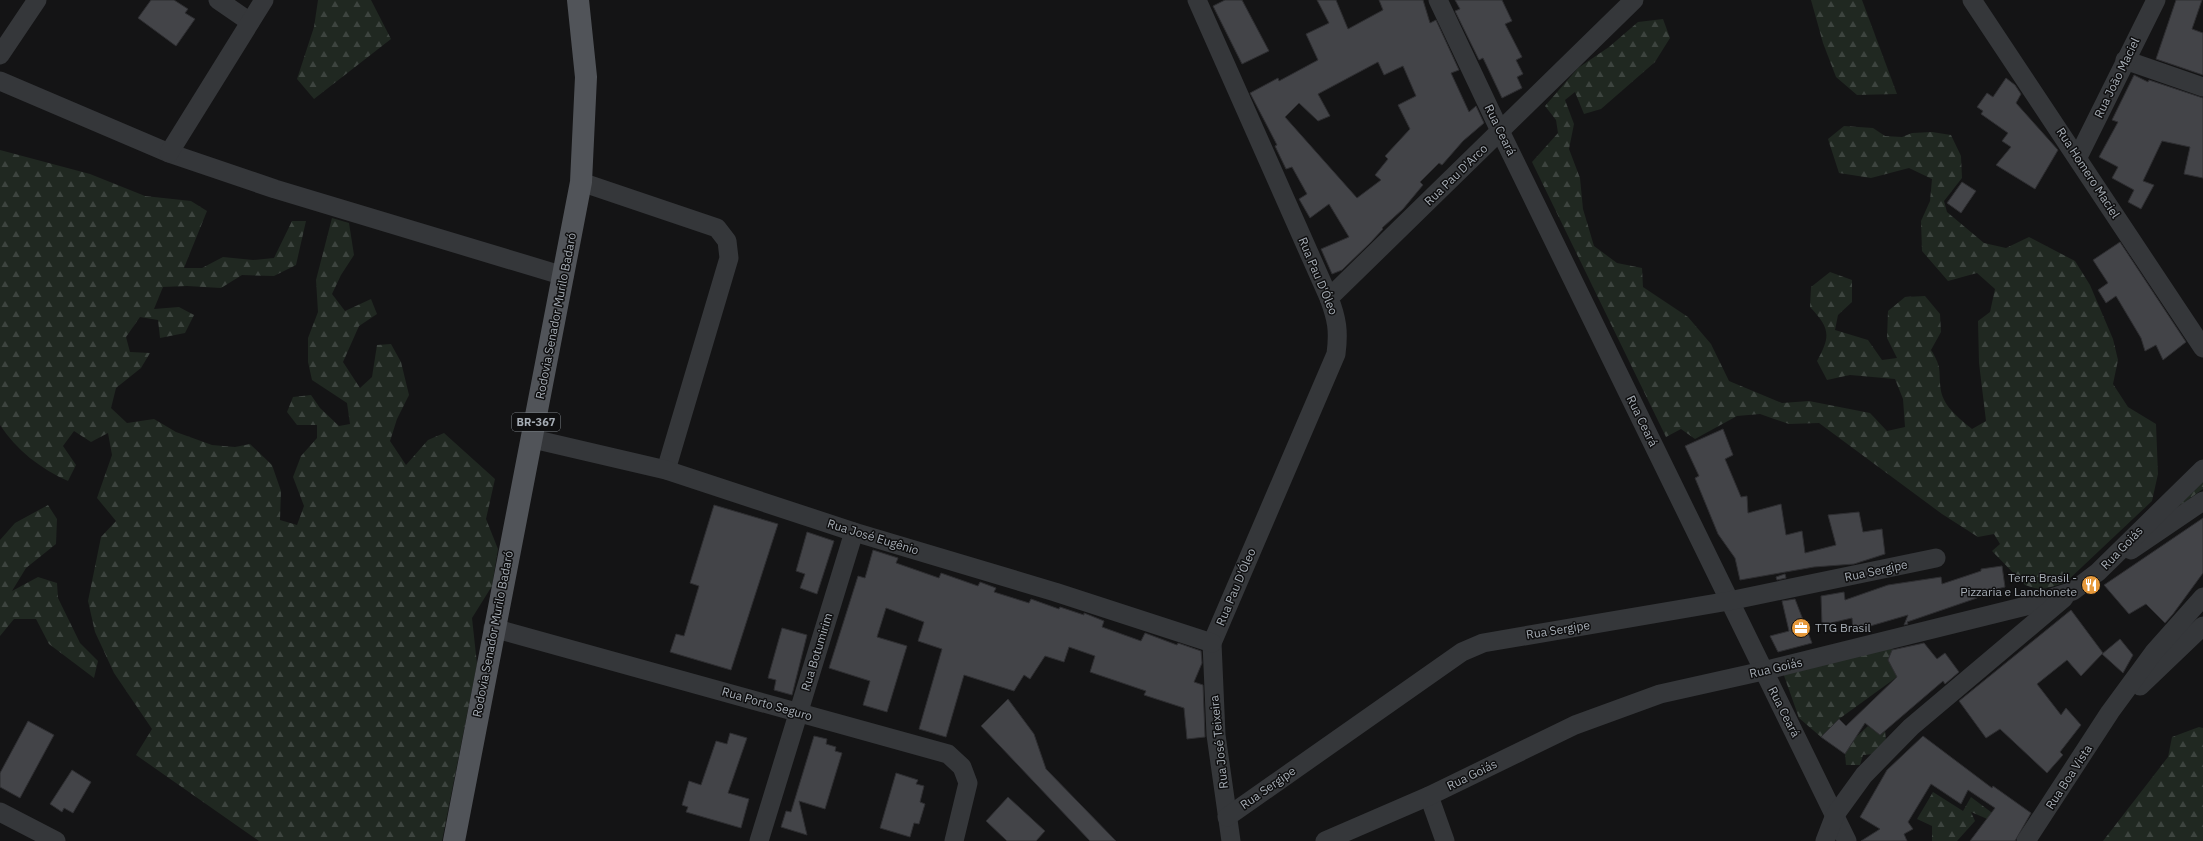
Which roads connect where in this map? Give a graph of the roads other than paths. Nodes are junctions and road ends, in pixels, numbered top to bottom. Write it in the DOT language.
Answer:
graph roads {
  1 [pos="37,0"];
  2 [pos="218,0"];
  3 [pos="264,0"];
  4 [pos="578,0"];
  5 [pos="1197,0"];
  6 [pos="1438,0"];
  7 [pos="1633,0"];
  8 [pos="1972,0"];
  9 [pos="2156,0"];
  10 [pos="250,22"];
  11 [pos="0,55"];
  12 [pos="2125,60"];
  13 [pos="0,81"];
  14 [pos="2203,87"];
  15 [pos="1500,132"];
  16 [pos="169,153"];
  17 [pos="2078,157"];
  18 [pos="581,182"];
  19 [pos="564,276"];
  20 [pos="1329,298"];
  21 [pos="2203,348"];
  22 [pos="533,439"];
  23 [pos="2203,469"];
  24 [pos="666,470"];
  25 [pos="2203,501"];
  26 [pos="854,532"];
  27 [pos="1936,558"];
  28 [pos="2098,572"];
  29 [pos="2073,591"];
  30 [pos="2203,597"];
  31 [pos="1729,601"];
  32 [pos="2203,626"];
  33 [pos="494,628"];
  34 [pos="1212,643"];
  35 [pos="1763,671"];
  36 [pos="2110,712"];
  37 [pos="798,713"];
  38 [pos="1429,796"];
  39 [pos="0,812"];
  40 [pos="1835,815"];
  41 [pos="1227,817"];
  42 [pos="56,841"];
  43 [pos="454,841"];
  44 [pos="759,841"];
  45 [pos="954,841"];
  46 [pos="1231,841"];
  47 [pos="1324,841"];
  48 [pos="1445,841"];
  49 [pos="1825,841"];
  50 [pos="1847,841"];
  51 [pos="2026,841"];
  1 -- 11 [label="street"];
  2 -- 10 [label="street"];
  3 -- 10 [label="street"];
  4 -- 18 [label="main road, Rodovia Senador Murilo Badaró / BR-367"];
  5 -- 20 [label="street, Rua Pau D'Óleo"];
  6 -- 15 [label="street, Rua Ceará"];
  7 -- 15 [label="street, Rua Pau D'Arco"];
  8 -- 17 [label="street, Rua Homero Maciel"];
  9 -- 12 [label="street, Rua João Maciel"];
  10 -- 16 [label="street"];
  12 -- 14 [label="street"];
  12 -- 17 [label="street, Rua João Maciel"];
  13 -- 16 [label="street"];
  15 -- 20 [label="street, Rua Pau D'Arco"];
  15 -- 31 [label="street, Rua Ceará"];
  16 -- 19 [label="street"];
  17 -- 21 [label="street, Rua Homero Maciel"];
  18 -- 19 [label="main road, Rodovia Senador Murilo Badaró / BR-367"];
  18 -- 24 [label="street"];
  19 -- 22 [label="main road, Rodovia Senador Murilo Badaró / BR-367"];
  20 -- 34 [label="street, Rua Pau D'Óleo"];
  22 -- 24 [label="street, Rua José Eugênio"];
  22 -- 33 [label="main road, Rodovia Senador Murilo Badaró / BR-367"];
  23 -- 28 [label="street, Rua Goiás"];
  24 -- 26 [label="street, Rua José Eugênio"];
  25 -- 28 [label="street"];
  26 -- 34 [label="street, Rua José Eugênio"];
  26 -- 37 [label="street, Rua Botumirim"];
  27 -- 31 [label="street, Rua Sergipe"];
  28 -- 29 [label="street, Rua Goiás"];
  29 -- 35 [label="street, Rua Goiás"];
  29 -- 40 [label="street"];
  30 -- 36 [label="street, Rua Boa Vista"];
  31 -- 35 [label="street, Rua Ceará"];
  31 -- 41 [label="street, Rua Sergipe"];
  32 -- 36 [label="street, Rua Boa Vista"];
  33 -- 37 [label="street, Rua Porto Seguro"];
  33 -- 43 [label="main road, Rodovia Senador Murilo Badaró / BR-367"];
  34 -- 41 [label="street, Rua José Teixeira"];
  35 -- 38 [label="street, Rua Goiás"];
  35 -- 40 [label="street, Rua Ceará"];
  36 -- 51 [label="street, Rua Boa Vista"];
  37 -- 44 [label="street, Rua Botumirim"];
  37 -- 45 [label="street, Rua Porto Seguro"];
  38 -- 47 [label="street, Rua Goiás"];
  38 -- 48 [label="street"];
  39 -- 42 [label="street"];
  40 -- 49 [label="street"];
  40 -- 50 [label="street, Rua Ceará"];
  41 -- 46 [label="street, Rua José Teixeira"];
}
